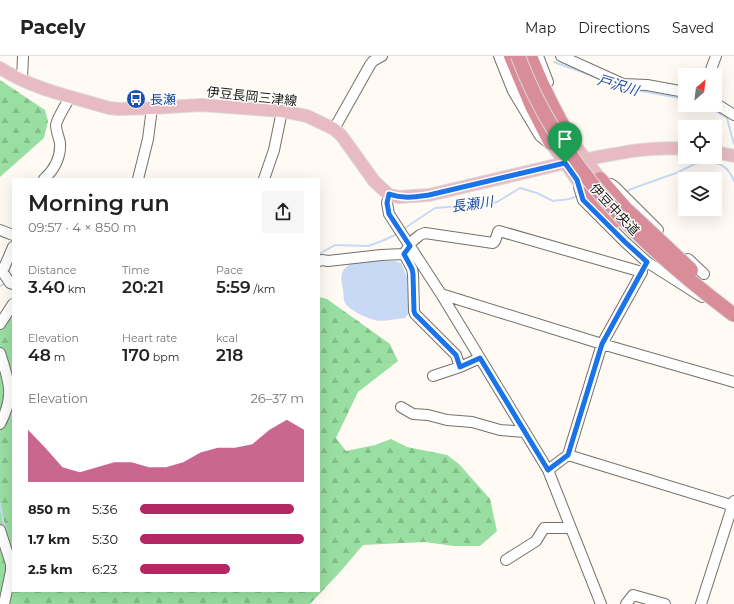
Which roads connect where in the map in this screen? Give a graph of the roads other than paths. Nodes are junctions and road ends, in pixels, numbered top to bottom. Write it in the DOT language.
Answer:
graph roads {
  1 [pos="23,56"];
  2 [pos="382,56"];
  3 [pos="499,56"];
  4 [pos="511,56"];
  5 [pos="518,56"];
  6 [pos="522,56"];
  7 [pos="530,56"];
  8 [pos="538,56"];
  9 [pos="561,56"];
  10 [pos="716,56"];
  11 [pos="0,68"];
  12 [pos="712,68"];
  13 [pos="22,80"];
  14 [pos="678,91"];
  15 [pos="70,96"];
  16 [pos="722,107"];
  17 [pos="152,108"];
  18 [pos="282,112"];
  19 [pos="734,115"];
  20 [pos="334,129"];
  21 [pos="572,141"];
  22 [pos="551,143"];
  23 [pos="678,148"];
  24 [pos="722,153"];
  25 [pos="734,156"];
  26 [pos="586,160"];
  27 [pos="565,163"];
  28 [pos="45,178"];
  29 [pos="138,178"];
  30 [pos="264,178"];
  31 [pos="600,179"];
  32 [pos="577,180"];
  33 [pos="389,194"];
  34 [pos="587,194"];
  35 [pos="0,230"];
  36 [pos="660,232"];
  37 [pos="12,235"];
  38 [pos="407,245"];
  39 [pos="12,251"];
  40 [pos="320,261"];
  41 [pos="647,262"];
  42 [pos="642,272"];
  43 [pos="704,274"];
  44 [pos="6,278"];
  45 [pos="705,290"];
  46 [pos="441,294"];
  47 [pos="12,306"];
  48 [pos="734,310"];
  49 [pos="734,315"];
  50 [pos="734,321"];
  51 [pos="0,324"];
  52 [pos="602,344"];
  53 [pos="0,353"];
  54 [pos="480,358"];
  55 [pos="460,367"];
  56 [pos="433,376"];
  57 [pos="734,382"];
  58 [pos="401,407"];
  59 [pos="0,424"];
  60 [pos="525,432"];
  61 [pos="568,455"];
  62 [pos="548,470"];
  63 [pos="734,504"];
  64 [pos="570,528"];
  65 [pos="0,530"];
  66 [pos="506,560"];
  67 [pos="4,604"];
  68 [pos="601,604"];
  69 [pos="626,604"];
  70 [pos="665,604"];
  71 [pos="702,604"];
  1 -- 13 [label="street"];
  2 -- 20 [label="street"];
  3 -- 22 [label="street"];
  4 -- 22 [label="highway"];
  5 -- 45 [label="highway, 伊豆中央道, bridge"];
  6 -- 45 [label="highway, 伊豆中央道"];
  7 -- 21 [label="highway"];
  8 -- 21 [label="street"];
  9 -- 14 [label="street"];
  10 -- 12 [label="street"];
  11 -- 13 [label="main road, 伊豆長岡三津線"];
  13 -- 15 [label="main road, 伊豆長岡三津線"];
  15 -- 17 [label="main road, 伊豆長岡三津線"];
  15 -- 28 [label="street"];
  16 -- 19 [label="street"];
  17 -- 18 [label="main road, 伊豆長岡三津線"];
  17 -- 29 [label="street"];
  18 -- 20 [label="main road, 伊豆長岡三津線"];
  18 -- 30 [label="street"];
  20 -- 33 [label="main road, 伊豆長岡三津線"];
  21 -- 26 [label="main road"];
  22 -- 27 [label="main road"];
  23 -- 26 [label="main road, 伊豆長岡三津線"];
  24 -- 25 [label="main road"];
  26 -- 27 [label="main road, 伊豆長岡三津線"];
  26 -- 31 [label="main road"];
  27 -- 32 [label="main road"];
  27 -- 33 [label="main road, 伊豆長岡三津線"];
  31 -- 36 [label="street"];
  31 -- 45 [label="highway, bridge"];
  32 -- 34 [label="main road"];
  32 -- 41 [label="street"];
  33 -- 38 [label="street"];
  34 -- 45 [label="highway, bridge"];
  35 -- 37 [label="street"];
  36 -- 41 [label="street"];
  36 -- 43 [label="street"];
  38 -- 40 [label="street"];
  38 -- 42 [label="street"];
  38 -- 46 [label="street"];
  38 -- 55 [label="street"];
  39 -- 44 [label="street"];
  41 -- 42 [label="street"];
  41 -- 50 [label="street"];
  42 -- 52 [label="street"];
  45 -- 48 [label="highway, 伊豆中央道"];
  45 -- 49 [label="highway, 伊豆中央道, bridge"];
  46 -- 52 [label="street"];
  46 -- 54 [label="street"];
  47 -- 51 [label="street"];
  52 -- 57 [label="street"];
  52 -- 61 [label="street"];
  53 -- 59 [label="street"];
  54 -- 55 [label="street"];
  54 -- 60 [label="street"];
  55 -- 56 [label="street"];
  58 -- 60 [label="street"];
  60 -- 62 [label="street"];
  61 -- 62 [label="street"];
  61 -- 63 [label="street"];
  62 -- 64 [label="street"];
  63 -- 71 [label="street"];
  64 -- 66 [label="street"];
  64 -- 68 [label="street"];
  65 -- 67 [label="street"];
  69 -- 70 [label="street"];
}
